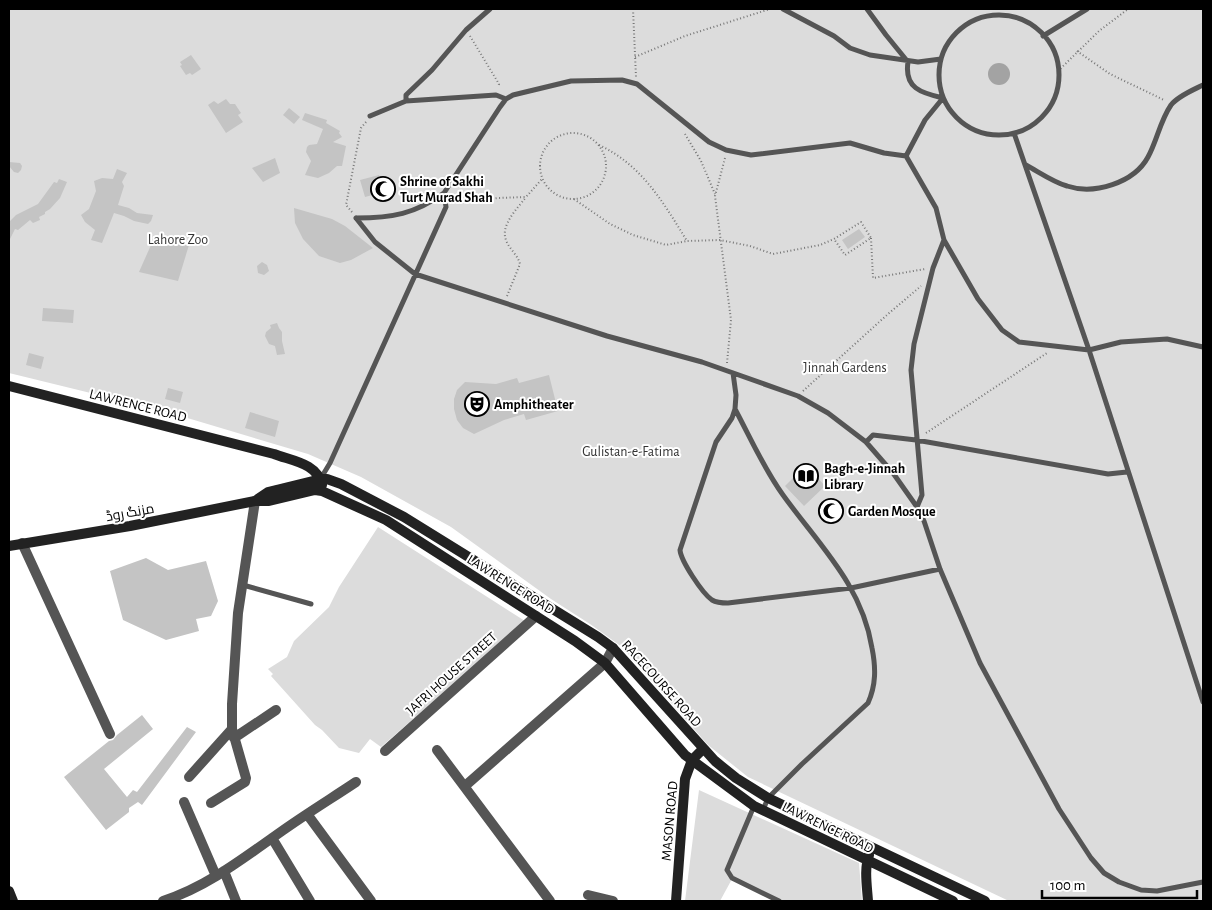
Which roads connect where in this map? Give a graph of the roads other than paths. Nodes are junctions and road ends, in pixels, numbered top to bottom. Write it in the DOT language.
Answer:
graph roads {
  1 [pos="490,9"];
  2 [pos="783,9"];
  3 [pos="868,9"];
  4 [pos="1087,9"];
  5 [pos="1043,36"];
  6 [pos="941,59"];
  7 [pos="908,62"];
  8 [pos="1203,85"];
  9 [pos="943,98"];
  10 [pos="506,99"];
  11 [pos="406,101"];
  12 [pos="370,116"];
  13 [pos="1014,133"];
  14 [pos="906,156"];
  15 [pos="1026,165"];
  16 [pos="444,193"];
  17 [pos="944,240"];
  18 [pos="415,274"];
  19 [pos="1203,346"];
  20 [pos="1089,350"];
  21 [pos="733,373"];
  22 [pos="9,386"];
  23 [pos="735,409"];
  24 [pos="916,440"];
  25 [pos="866,442"];
  26 [pos="296,462"];
  27 [pos="1127,472"];
  28 [pos="321,479"];
  29 [pos="299,484"];
  30 [pos="322,491"];
  31 [pos="255,501"];
  32 [pos="917,507"];
  33 [pos="22,543"];
  34 [pos="9,546"];
  35 [pos="940,569"];
  36 [pos="242,585"];
  37 [pos="851,588"];
  38 [pos="311,604"];
  39 [pos="536,616"];
  40 [pos="613,648"];
  41 [pos="605,664"];
  42 [pos="1203,702"];
  43 [pos="276,710"];
  44 [pos="233,733"];
  45 [pos="110,734"];
  46 [pos="703,749"];
  47 [pos="437,750"];
  48 [pos="385,751"];
  49 [pos="692,760"];
  50 [pos="189,777"];
  51 [pos="356,782"];
  52 [pos="465,786"];
  53 [pos="768,798"];
  54 [pos="184,802"];
  55 [pos="211,803"];
  56 [pos="759,809"];
  57 [pos="307,814"];
  58 [pos="272,838"];
  59 [pos="872,848"];
  60 [pos="867,861"];
  61 [pos="220,874"];
  62 [pos="1203,882"];
  63 [pos="9,891"];
  64 [pos="588,895"];
  65 [pos="13,901"];
  66 [pos="163,901"];
  67 [pos="236,901"];
  68 [pos="310,901"];
  69 [pos="371,901"];
  70 [pos="550,901"];
  71 [pos="614,901"];
  72 [pos="676,901"];
  73 [pos="779,901"];
  74 [pos="868,901"];
  75 [pos="953,901"];
  76 [pos="985,901"];
  1 -- 11 [label="lane"];
  2 -- 7 [label="lane"];
  3 -- 7 [label="lane"];
  4 -- 5 [label="lane"];
  5 -- 6 [label="lane"];
  5 -- 13 [label="lane"];
  6 -- 7 [label="lane"];
  6 -- 9 [label="lane"];
  7 -- 9 [label="lane"];
  8 -- 15 [label="lane"];
  9 -- 13 [label="lane"];
  9 -- 14 [label="lane"];
  10 -- 11 [label="lane"];
  10 -- 14 [label="lane"];
  10 -- 16 [label="lane"];
  11 -- 12 [label="lane"];
  13 -- 15 [label="lane"];
  14 -- 17 [label="lane"];
  15 -- 20 [label="lane"];
  16 -- 18 [label="lane"];
  16 -- 18 [label="lane"];
  17 -- 20 [label="lane"];
  17 -- 24 [label="lane"];
  18 -- 21 [label="lane"];
  18 -- 28 [label="lane"];
  19 -- 20 [label="lane"];
  20 -- 27 [label="lane"];
  21 -- 23 [label="lane"];
  21 -- 25 [label="lane"];
  22 -- 26 [label="main road, LAWRENCE ROAD"];
  23 -- 37 [label="lane"];
  23 -- 37 [label="lane"];
  24 -- 25 [label="lane"];
  24 -- 27 [label="lane"];
  24 -- 32 [label="lane"];
  25 -- 32 [label="lane"];
  26 -- 28 [label="main road, LAWRENCE ROAD"];
  26 -- 29 [label="main road"];
  27 -- 42 [label="lane"];
  28 -- 29 [label="main road, مزنگ روڈ"];
  28 -- 30 [label="main road"];
  28 -- 40 [label="main road, RACECOURSE ROAD"];
  29 -- 31 [label="main road, مزنگ روڈ"];
  30 -- 31 [label="main road, مزنگ روڈ"];
  30 -- 39 [label="main road, LAWRENCE ROAD"];
  31 -- 33 [label="main road, مزنگ روڈ"];
  31 -- 36 [label="street"];
  32 -- 35 [label="lane"];
  33 -- 34 [label="main road, مزنگ روڈ"];
  33 -- 45 [label="street"];
  35 -- 37 [label="lane"];
  35 -- 62 [label="lane"];
  36 -- 38 [label="lane"];
  36 -- 44 [label="street"];
  37 -- 53 [label="lane"];
  39 -- 41 [label="main road, LAWRENCE ROAD"];
  39 -- 48 [label="street, JAFRI HOUSE STREET"];
  40 -- 41 [label="street"];
  40 -- 46 [label="main road, RACECOURSE ROAD"];
  41 -- 49 [label="main road, LAWRENCE ROAD"];
  41 -- 52 [label="street"];
  43 -- 44 [label="street"];
  44 -- 50 [label="street"];
  44 -- 55 [label="street"];
  46 -- 49 [label="main road, MASON ROAD"];
  46 -- 53 [label="main road, RACECOURSE ROAD"];
  47 -- 52 [label="street"];
  49 -- 56 [label="main road, LAWRENCE ROAD"];
  49 -- 72 [label="main road, MASON ROAD"];
  51 -- 57 [label="street"];
  52 -- 70 [label="street"];
  53 -- 56 [label="lane"];
  53 -- 59 [label="main road, RACECOURSE ROAD"];
  54 -- 61 [label="street"];
  56 -- 60 [label="main road, LAWRENCE ROAD"];
  56 -- 73 [label="lane"];
  57 -- 58 [label="street"];
  57 -- 69 [label="street"];
  58 -- 61 [label="street"];
  58 -- 68 [label="street"];
  59 -- 60 [label="main road"];
  59 -- 76 [label="main road, RACECOURSE ROAD"];
  60 -- 74 [label="main road"];
  60 -- 75 [label="main road, LAWRENCE ROAD"];
  61 -- 66 [label="street"];
  61 -- 67 [label="street"];
  63 -- 65 [label="main road"];
  64 -- 71 [label="street"];
}
